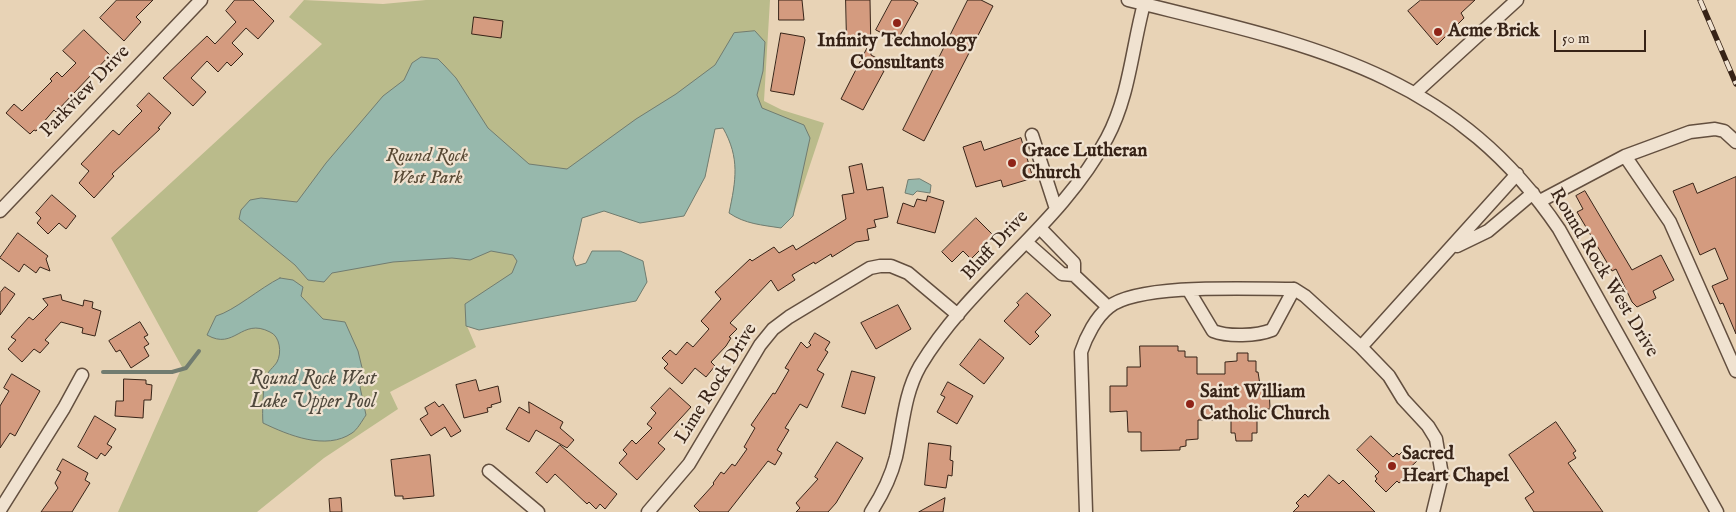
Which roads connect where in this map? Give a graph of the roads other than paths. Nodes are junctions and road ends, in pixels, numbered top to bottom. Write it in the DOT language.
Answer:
graph roads {
  1 [pos="201,0"];
  2 [pos="1128,0"];
  3 [pos="1517,0"];
  4 [pos="1145,2"];
  5 [pos="1415,93"];
  6 [pos="1032,135"];
  7 [pos="1736,142"];
  8 [pos="1625,156"];
  9 [pos="1517,174"];
  10 [pos="1537,197"];
  11 [pos="1056,209"];
  12 [pos="0,211"];
  13 [pos="1040,228"];
  14 [pos="1026,242"];
  15 [pos="1451,250"];
  16 [pos="1074,275"];
  17 [pos="1294,289"];
  18 [pos="1188,291"];
  19 [pos="1108,307"];
  20 [pos="958,316"];
  21 [pos="1361,347"];
  22 [pos="1736,371"];
  23 [pos="82,375"];
  24 [pos="489,471"];
  25 [pos="0,510"];
  26 [pos="538,512"];
  27 [pos="648,512"];
  28 [pos="872,512"];
  29 [pos="1086,512"];
  30 [pos="1433,512"];
  31 [pos="1717,512"];
  1 -- 12 [label="street, Parkview Drive"];
  2 -- 4 [label="street, Round Rock West Drive"];
  3 -- 5 [label="street"];
  4 -- 5 [label="street, Round Rock West Drive"];
  4 -- 11 [label="street, Bluff Drive"];
  5 -- 9 [label="street, Round Rock West Drive"];
  6 -- 11 [label="street"];
  7 -- 8 [label="street"];
  8 -- 10 [label="street"];
  8 -- 22 [label="street"];
  9 -- 10 [label="street, Round Rock West Drive"];
  9 -- 15 [label="street"];
  10 -- 15 [label="street"];
  10 -- 31 [label="street, Round Rock West Drive"];
  11 -- 13 [label="street, Bluff Drive"];
  13 -- 14 [label="street, Bluff Drive"];
  13 -- 16 [label="street"];
  14 -- 16 [label="street"];
  14 -- 20 [label="street, Bluff Drive"];
  15 -- 21 [label="street"];
  16 -- 19 [label="street"];
  17 -- 18 [label="street"];
  17 -- 18 [label="street"];
  17 -- 21 [label="street"];
  18 -- 19 [label="street"];
  19 -- 29 [label="street"];
  20 -- 27 [label="street, Lime Rock Drive"];
  20 -- 28 [label="street, Bluff Drive"];
  21 -- 30 [label="street"];
  23 -- 25 [label="street"];
  24 -- 26 [label="street"];
}
